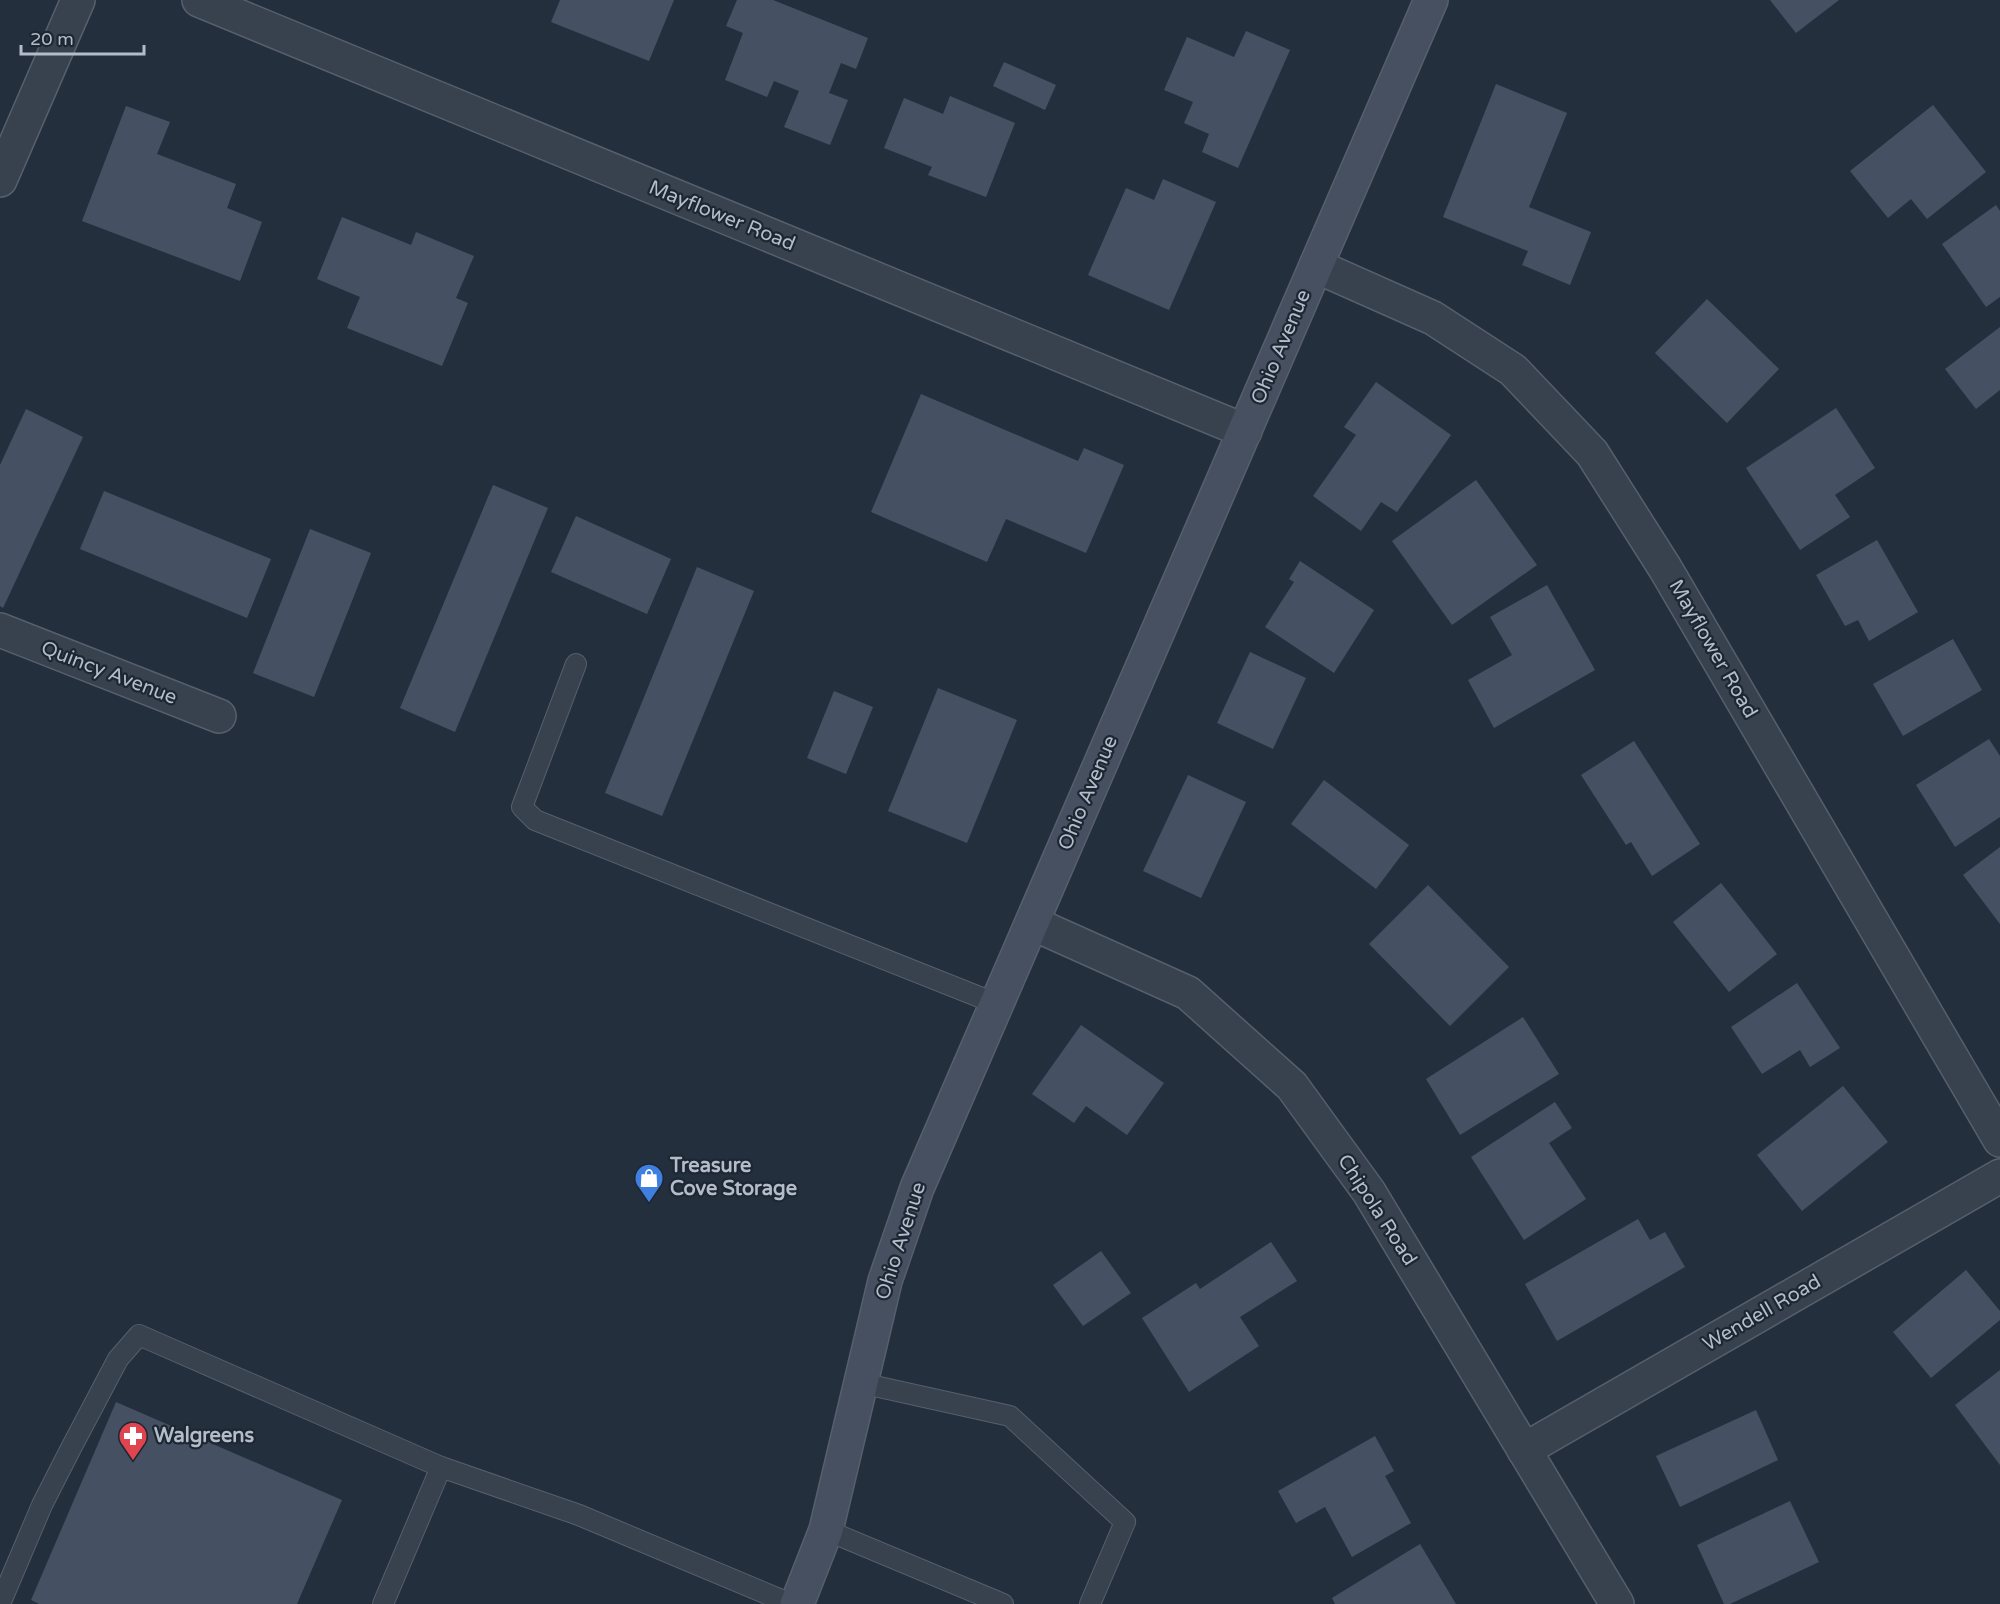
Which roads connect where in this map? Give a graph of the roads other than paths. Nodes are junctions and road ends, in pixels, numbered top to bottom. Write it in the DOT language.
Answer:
graph roads {
  1 [pos="78,0"];
  2 [pos="199,0"];
  3 [pos="1431,0"];
  4 [pos="0,180"];
  5 [pos="1316,266"];
  6 [pos="1245,431"];
  7 [pos="0,630"];
  8 [pos="576,664"];
  9 [pos="219,716"];
  10 [pos="1032,923"];
  11 [pos="997,1004"];
  12 [pos="2000,1140"];
  13 [pos="2000,1176"];
  14 [pos="861,1383"];
  15 [pos="1524,1450"];
  16 [pos="441,1467"];
  17 [pos="826,1530"];
  18 [pos="2,1599"];
  19 [pos="383,1604"];
  20 [pos="791,1604"];
  21 [pos="798,1604"];
  22 [pos="1003,1604"];
  23 [pos="1090,1604"];
  24 [pos="1617,1604"];
  1 -- 4 [label="street"];
  2 -- 6 [label="street, Mayflower Road"];
  3 -- 5 [label="street, Ohio Avenue"];
  5 -- 6 [label="street, Ohio Avenue"];
  5 -- 12 [label="street, Mayflower Road"];
  6 -- 10 [label="street, Ohio Avenue"];
  7 -- 9 [label="street, Quincy Avenue"];
  8 -- 11 [label="lane"];
  10 -- 11 [label="street, Ohio Avenue"];
  10 -- 15 [label="street, Chipola Road"];
  11 -- 14 [label="street, Ohio Avenue"];
  13 -- 15 [label="street, Wendell Road"];
  14 -- 17 [label="street, Ohio Avenue"];
  14 -- 23 [label="lane"];
  15 -- 24 [label="street, Chipola Road"];
  16 -- 18 [label="lane"];
  16 -- 19 [label="lane"];
  16 -- 20 [label="lane"];
  17 -- 21 [label="street, Ohio Avenue"];
  17 -- 22 [label="lane"];
}
